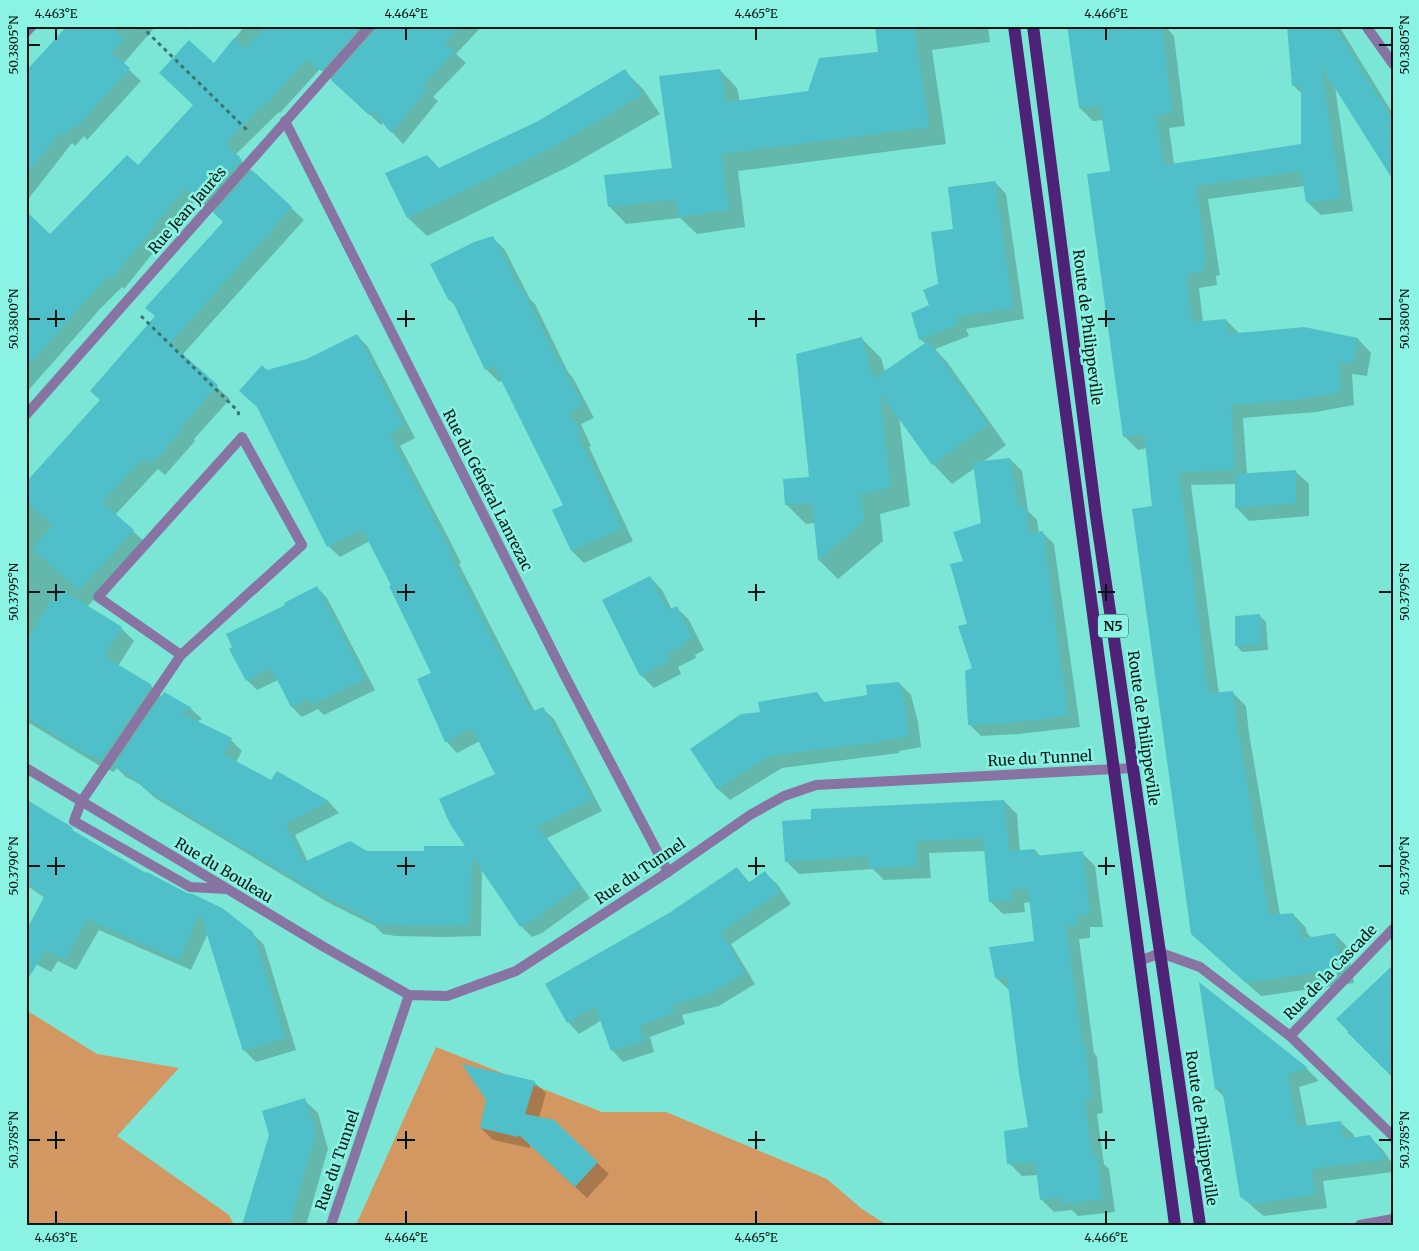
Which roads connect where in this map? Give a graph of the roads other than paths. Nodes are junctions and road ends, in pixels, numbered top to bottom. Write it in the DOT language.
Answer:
graph roads {
  1 [pos="32,26"];
  2 [pos="370,26"];
  3 [pos="1014,26"];
  4 [pos="1033,26"];
  5 [pos="1366,26"];
  6 [pos="26,32"];
  7 [pos="1393,64"];
  8 [pos="285,122"];
  9 [pos="26,415"];
  10 [pos="181,655"];
  11 [pos="26,768"];
  12 [pos="1133,768"];
  13 [pos="1113,769"];
  14 [pos="81,802"];
  15 [pos="668,872"];
  16 [pos="226,888"];
  17 [pos="1393,930"];
  18 [pos="1161,952"];
  19 [pos="1139,961"];
  20 [pos="409,995"];
  21 [pos="1290,1036"];
  22 [pos="1393,1136"];
  23 [pos="1393,1219"];
  24 [pos="331,1225"];
  25 [pos="1175,1225"];
  26 [pos="1200,1225"];
  27 [pos="1360,1225"];
  1 -- 6 [label="street"];
  2 -- 8 [label="street, Rue Jean Jaurès"];
  3 -- 13 [label="main road, N5"];
  4 -- 12 [label="main road, Route de Philippeville / N5"];
  5 -- 7 [label="street"];
  8 -- 9 [label="street, Rue Jean Jaurès"];
  8 -- 15 [label="street, Rue du Général Lanrezac"];
  10 -- 10 [label="street"];
  10 -- 14 [label="street"];
  11 -- 14 [label="street, Rue du Bouleau"];
  12 -- 13 [label="street, Rue du Tunnel"];
  12 -- 18 [label="main road, Route de Philippeville / N5"];
  13 -- 15 [label="street, Rue du Tunnel"];
  13 -- 19 [label="main road, N5"];
  14 -- 16 [label="street, Rue du Bouleau"];
  14 -- 16 [label="street"];
  15 -- 20 [label="street, Rue du Tunnel"];
  16 -- 20 [label="street, Rue du Bouleau"];
  17 -- 21 [label="street, Rue de la Cascade"];
  18 -- 19 [label="street"];
  18 -- 21 [label="street, Rue de la Cascade"];
  18 -- 26 [label="main road, Route de Philippeville / N5"];
  19 -- 25 [label="main road, N5"];
  20 -- 24 [label="street, Rue du Tunnel"];
  21 -- 22 [label="street, Rue de la Cascade"];
  23 -- 27 [label="street"];
}
